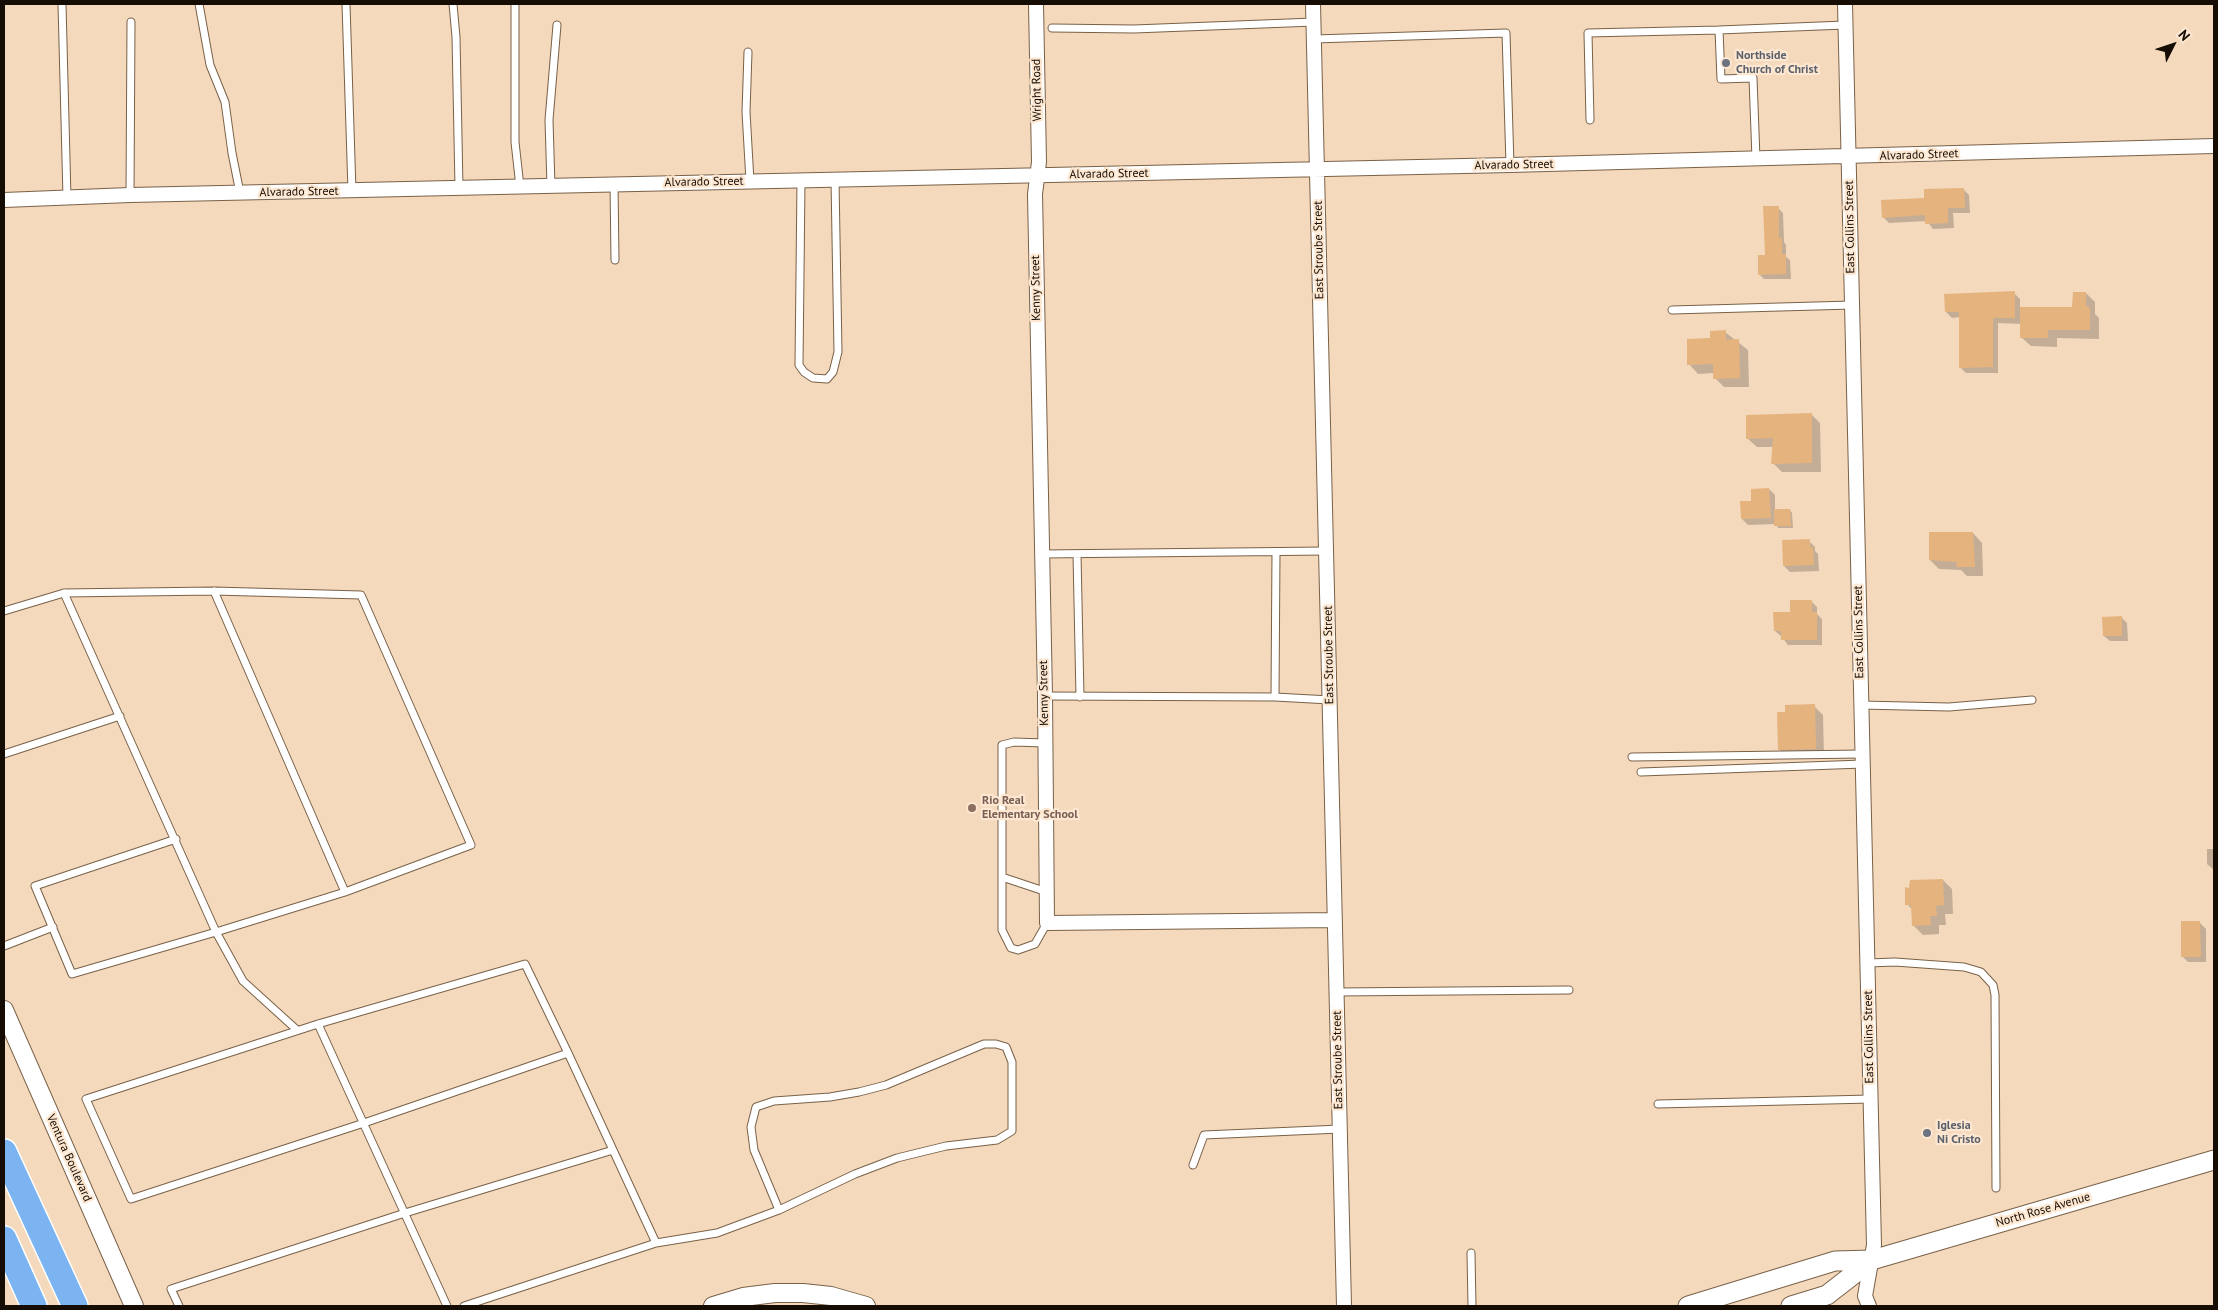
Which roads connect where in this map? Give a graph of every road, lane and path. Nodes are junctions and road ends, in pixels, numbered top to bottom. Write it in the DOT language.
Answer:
graph roads {
  1 [pos="62,4"];
  2 [pos="199,4"];
  3 [pos="346,4"];
  4 [pos="453,4"];
  5 [pos="515,4"];
  6 [pos="1036,4"];
  7 [pos="1314,4"];
  8 [pos="1845,4"];
  9 [pos="131,22"];
  10 [pos="1314,22"];
  11 [pos="557,25"];
  12 [pos="1845,25"];
  13 [pos="1052,28"];
  14 [pos="1719,30"];
  15 [pos="1314,38"];
  16 [pos="748,52"];
  17 [pos="1590,120"];
  18 [pos="2214,146"];
  19 [pos="1848,157"];
  20 [pos="1756,159"];
  21 [pos="1510,165"];
  22 [pos="1317,169"];
  23 [pos="1036,176"];
  24 [pos="801,180"];
  25 [pos="835,180"];
  26 [pos="750,182"];
  27 [pos="614,184"];
  28 [pos="552,186"];
  29 [pos="520,187"];
  30 [pos="459,189"];
  31 [pos="352,191"];
  32 [pos="240,193"];
  33 [pos="130,195"];
  34 [pos="67,198"];
  35 [pos="4,200"];
  36 [pos="615,260"];
  37 [pos="1852,305"];
  38 [pos="1672,310"];
  39 [pos="1326,551"];
  40 [pos="1276,552"];
  41 [pos="1041,554"];
  42 [pos="1076,554"];
  43 [pos="214,590"];
  44 [pos="64,593"];
  45 [pos="4,611"];
  46 [pos="1045,696"];
  47 [pos="1080,696"];
  48 [pos="1275,697"];
  49 [pos="1330,700"];
  50 [pos="2032,700"];
  51 [pos="1861,705"];
  52 [pos="120,716"];
  53 [pos="1045,743"];
  54 [pos="4,754"];
  55 [pos="1632,757"];
  56 [pos="1863,759"];
  57 [pos="1642,772"];
  58 [pos="176,839"];
  59 [pos="1002,877"];
  60 [pos="345,892"];
  61 [pos="1047,892"];
  62 [pos="1335,920"];
  63 [pos="1047,923"];
  64 [pos="52,927"];
  65 [pos="216,932"];
  66 [pos="4,946"];
  67 [pos="1868,963"];
  68 [pos="1569,990"];
  69 [pos="1337,992"];
  70 [pos="4,1010"];
  71 [pos="318,1024"];
  72 [pos="297,1030"];
  73 [pos="568,1053"];
  74 [pos="1871,1099"];
  75 [pos="1658,1104"];
  76 [pos="364,1123"];
  77 [pos="1340,1129"];
  78 [pos="613,1150"];
  79 [pos="4,1152"];
  80 [pos="2214,1160"];
  81 [pos="1193,1164"];
  82 [pos="1996,1188"];
  83 [pos="778,1210"];
  84 [pos="405,1213"];
  85 [pos="4,1239"];
  86 [pos="656,1243"];
  87 [pos="1471,1253"];
  88 [pos="1872,1260"];
  89 [pos="34,1306"];
  90 [pos="75,1306"];
  91 [pos="134,1306"];
  92 [pos="179,1306"];
  93 [pos="447,1306"];
  94 [pos="464,1306"];
  95 [pos="713,1306"];
  96 [pos="866,1306"];
  97 [pos="1344,1306"];
  98 [pos="1472,1306"];
  99 [pos="1688,1306"];
  100 [pos="1791,1306"];
  101 [pos="1869,1306"];
  1 -- 34 [label="lane"];
  2 -- 32 [label="lane"];
  3 -- 31 [label="lane"];
  4 -- 30 [label="lane"];
  5 -- 29 [label="lane"];
  6 -- 23 [label="street, Wright Road"];
  7 -- 10 [label="street, East Stroube Street"];
  8 -- 12 [label="street, East Collins Street"];
  9 -- 33 [label="lane"];
  10 -- 13 [label="lane"];
  10 -- 15 [label="street, East Stroube Street"];
  11 -- 28 [label="lane"];
  12 -- 14 [label="lane"];
  12 -- 19 [label="street, East Collins Street"];
  14 -- 17 [label="lane"];
  14 -- 20 [label="lane"];
  15 -- 21 [label="lane"];
  15 -- 22 [label="street, East Stroube Street"];
  16 -- 26 [label="lane"];
  18 -- 19 [label="street, Alvarado Street"];
  19 -- 20 [label="street, Alvarado Street"];
  19 -- 37 [label="street, East Collins Street"];
  20 -- 21 [label="street, Alvarado Street"];
  21 -- 22 [label="street, Alvarado Street"];
  22 -- 23 [label="street, Alvarado Street"];
  22 -- 39 [label="street, East Stroube Street"];
  23 -- 25 [label="street, Alvarado Street"];
  23 -- 41 [label="street, Kenny Street"];
  24 -- 25 [label="street, Alvarado Street"];
  24 -- 25 [label="lane"];
  24 -- 26 [label="street, Alvarado Street"];
  26 -- 27 [label="street, Alvarado Street"];
  27 -- 28 [label="street, Alvarado Street"];
  27 -- 36 [label="lane"];
  28 -- 29 [label="street, Alvarado Street"];
  29 -- 30 [label="street, Alvarado Street"];
  30 -- 31 [label="street, Alvarado Street"];
  31 -- 32 [label="street, Alvarado Street"];
  32 -- 33 [label="street, Alvarado Street"];
  33 -- 34 [label="street, Alvarado Street"];
  34 -- 35 [label="street, Alvarado Street"];
  37 -- 38 [label="lane"];
  37 -- 51 [label="street, East Collins Street"];
  39 -- 40 [label="lane"];
  39 -- 49 [label="street, East Stroube Street"];
  40 -- 42 [label="lane"];
  40 -- 48 [label="lane"];
  41 -- 42 [label="lane"];
  41 -- 46 [label="street, Kenny Street"];
  42 -- 47 [label="lane"];
  43 -- 44 [label="lane"];
  43 -- 60 [label="lane"];
  43 -- 60 [label="lane"];
  44 -- 45 [label="lane"];
  44 -- 52 [label="lane"];
  46 -- 47 [label="lane"];
  46 -- 53 [label="street, Kenny Street"];
  47 -- 48 [label="lane"];
  48 -- 49 [label="lane"];
  49 -- 62 [label="street, East Stroube Street"];
  50 -- 51 [label="lane"];
  51 -- 56 [label="street, East Collins Street"];
  52 -- 54 [label="lane"];
  52 -- 58 [label="lane"];
  53 -- 59 [label="lane"];
  53 -- 61 [label="street, Kenny Street"];
  55 -- 56 [label="lane"];
  56 -- 57 [label="lane"];
  56 -- 67 [label="street, East Collins Street"];
  58 -- 64 [label="lane"];
  58 -- 65 [label="lane"];
  59 -- 61 [label="lane"];
  59 -- 63 [label="lane"];
  60 -- 65 [label="lane"];
  61 -- 63 [label="street, Kenny Street"];
  62 -- 63 [label="street"];
  62 -- 69 [label="street, East Stroube Street"];
  64 -- 65 [label="lane"];
  64 -- 66 [label="lane"];
  65 -- 72 [label="lane"];
  67 -- 74 [label="street, East Collins Street"];
  67 -- 82 [label="lane"];
  68 -- 69 [label="lane"];
  69 -- 77 [label="street, East Stroube Street"];
  70 -- 91 [label="street, Ventura Boulevard"];
  71 -- 72 [label="lane"];
  71 -- 73 [label="lane"];
  71 -- 76 [label="lane"];
  72 -- 76 [label="lane"];
  73 -- 76 [label="lane"];
  73 -- 78 [label="lane"];
  74 -- 75 [label="lane"];
  74 -- 88 [label="street, East Collins Street"];
  76 -- 84 [label="lane"];
  77 -- 81 [label="lane"];
  77 -- 97 [label="street, East Stroube Street"];
  78 -- 84 [label="lane"];
  78 -- 86 [label="lane"];
  79 -- 90 [label="highway"];
  80 -- 88 [label="main road, North Rose Avenue"];
  83 -- 83 [label="lane"];
  83 -- 86 [label="lane"];
  84 -- 92 [label="lane"];
  84 -- 93 [label="lane"];
  85 -- 89 [label="highway"];
  86 -- 94 [label="lane"];
  87 -- 98 [label="lane"];
  88 -- 99 [label="main road, North Rose Avenue"];
  88 -- 100 [label="main road, North Rose Avenue"];
  88 -- 101 [label="street, East Collins Street"];
  95 -- 96 [label="street"];
}
